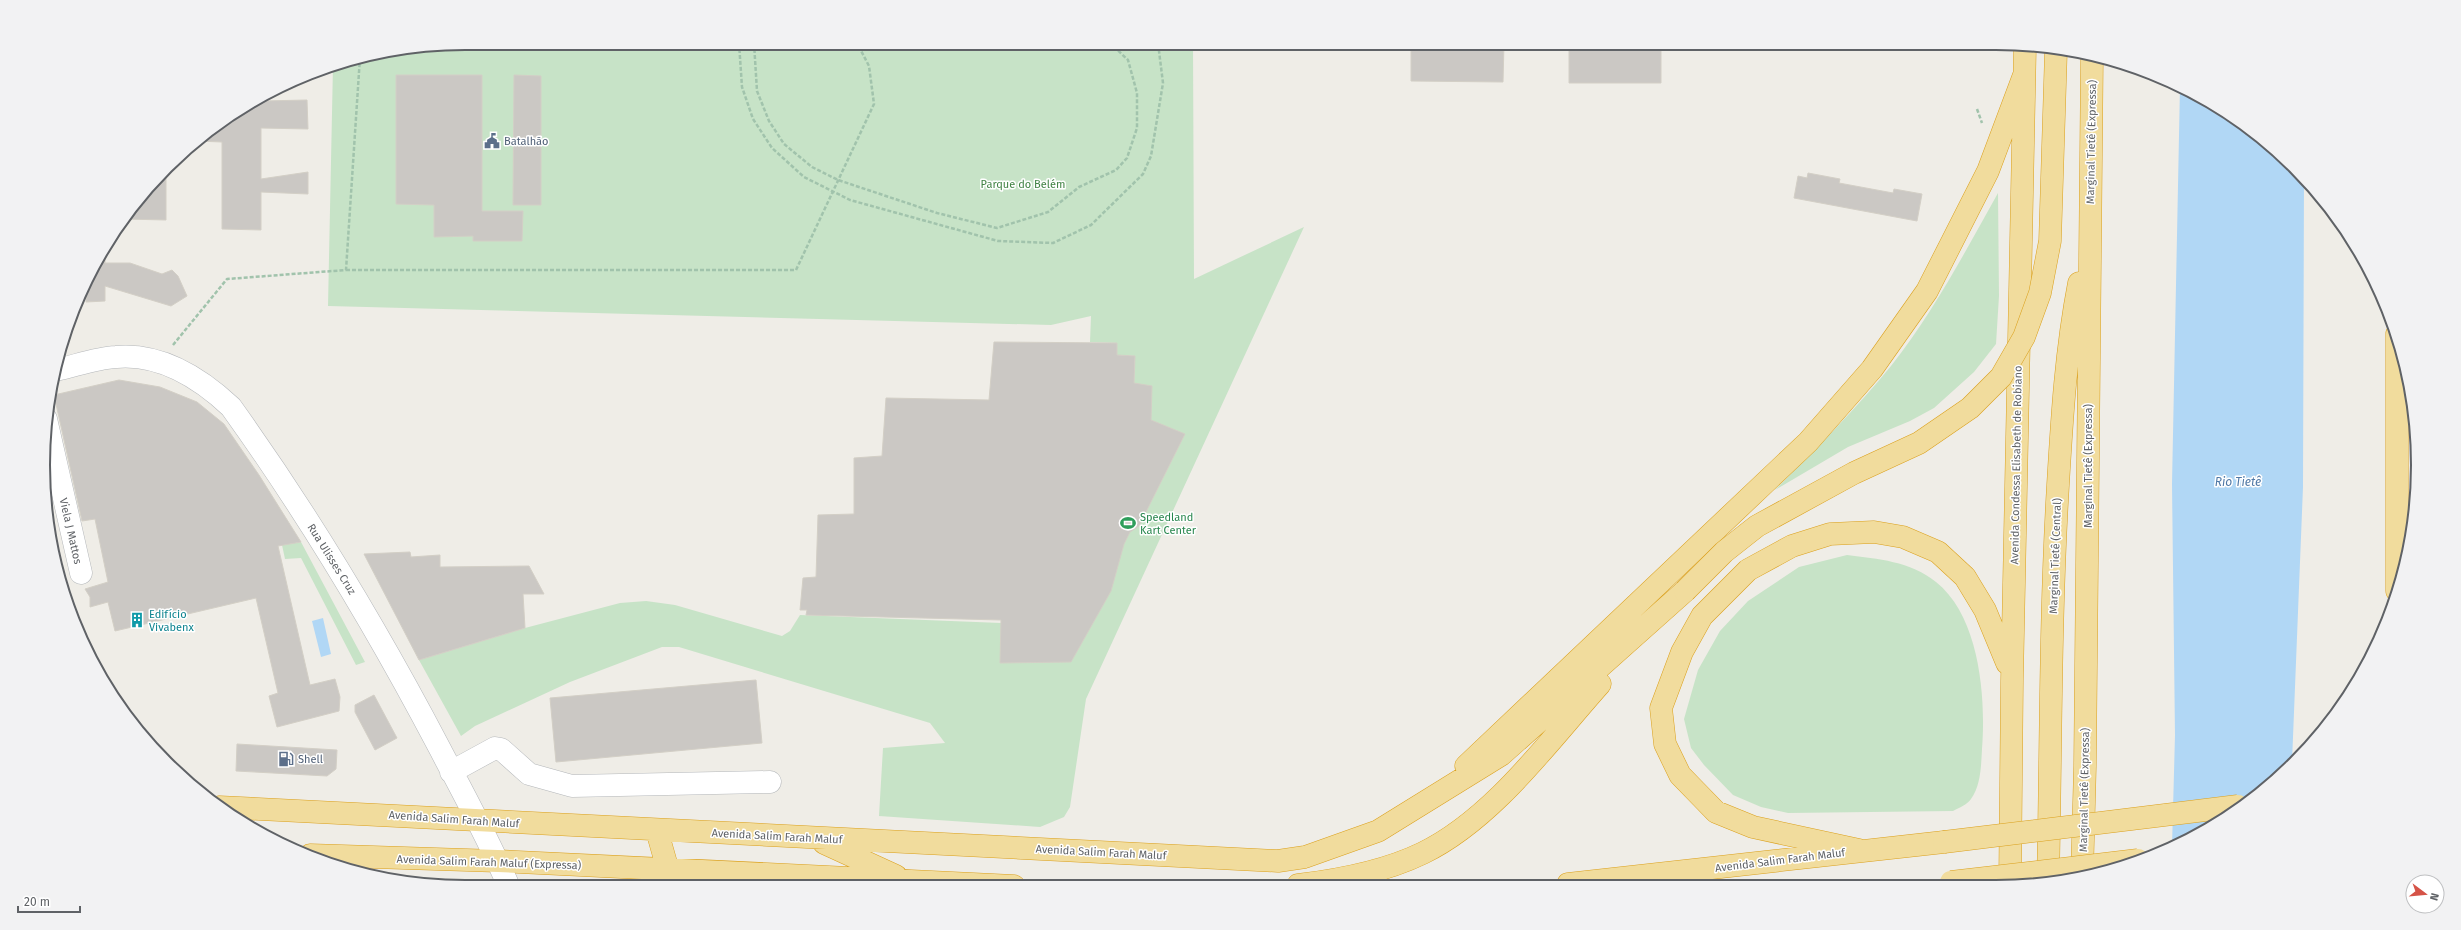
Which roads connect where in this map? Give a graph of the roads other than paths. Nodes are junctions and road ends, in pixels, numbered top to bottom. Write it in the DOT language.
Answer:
graph roads {
  1 [pos="2025,51"];
  2 [pos="2056,55"];
  3 [pos="2092,61"];
  4 [pos="2024,75"];
  5 [pos="2090,231"];
  6 [pos="2397,358"];
  7 [pos="62,369"];
  8 [pos="51,441"];
  9 [pos="2397,572"];
  10 [pos="81,573"];
  11 [pos="1663,613"];
  12 [pos="2012,681"];
  13 [pos="451,772"];
  14 [pos="770,782"];
  15 [pos="1436,795"];
  16 [pos="231,807"];
  17 [pos="2231,807"];
  18 [pos="477,821"];
  19 [pos="657,830"];
  20 [pos="813,838"];
  21 [pos="1859,850"];
  22 [pos="328,856"];
  23 [pos="498,861"];
  24 [pos="2113,863"];
  25 [pos="2082,871"];
  26 [pos="2048,876"];
  27 [pos="668,878"];
  28 [pos="2010,879"];
  29 [pos="505,880"];
  30 [pos="827,880"];
  31 [pos="904,880"];
  32 [pos="1338,880"];
  33 [pos="1602,880"];
  34 [pos="1972,880"];
  1 -- 4 [label="highway, Avenida Condessa Elisabeth de Robiano"];
  2 -- 11 [label="highway, bridge"];
  3 -- 5 [label="highway, Marginal Tietê (Expressa)"];
  4 -- 12 [label="highway, Avenida Condessa Elisabeth de Robiano"];
  4 -- 15 [label="highway"];
  5 -- 25 [label="highway, Marginal Tietê (Expressa)"];
  5 -- 26 [label="highway, Marginal Tietê (Central)"];
  6 -- 9 [label="highway"];
  7 -- 13 [label="street, Rua Ulisses Cruz"];
  8 -- 10 [label="street, Viela J Mattos"];
  11 -- 15 [label="highway"];
  11 -- 32 [label="highway"];
  12 -- 21 [label="highway"];
  12 -- 28 [label="highway, Avenida Condessa Elisabeth de Robiano"];
  13 -- 14 [label="street"];
  13 -- 18 [label="street, Rua Ulisses Cruz"];
  15 -- 20 [label="highway, Avenida Salim Farah Maluf"];
  16 -- 18 [label="highway, Avenida Salim Farah Maluf"];
  17 -- 21 [label="highway, Avenida Salim Farah Maluf, bridge"];
  18 -- 19 [label="highway, Avenida Salim Farah Maluf"];
  18 -- 23 [label="street, Rua Ulisses Cruz"];
  19 -- 20 [label="highway, Avenida Salim Farah Maluf"];
  19 -- 27 [label="highway"];
  20 -- 31 [label="highway"];
  21 -- 33 [label="highway, Avenida Salim Farah Maluf"];
  22 -- 23 [label="highway, Avenida Salim Farah Maluf (Expressa)"];
  23 -- 27 [label="highway, Avenida Salim Farah Maluf (Expressa)"];
  23 -- 29 [label="street, Rua Ulisses Cruz"];
  24 -- 34 [label="highway, bridge"];
  27 -- 30 [label="highway"];
}
